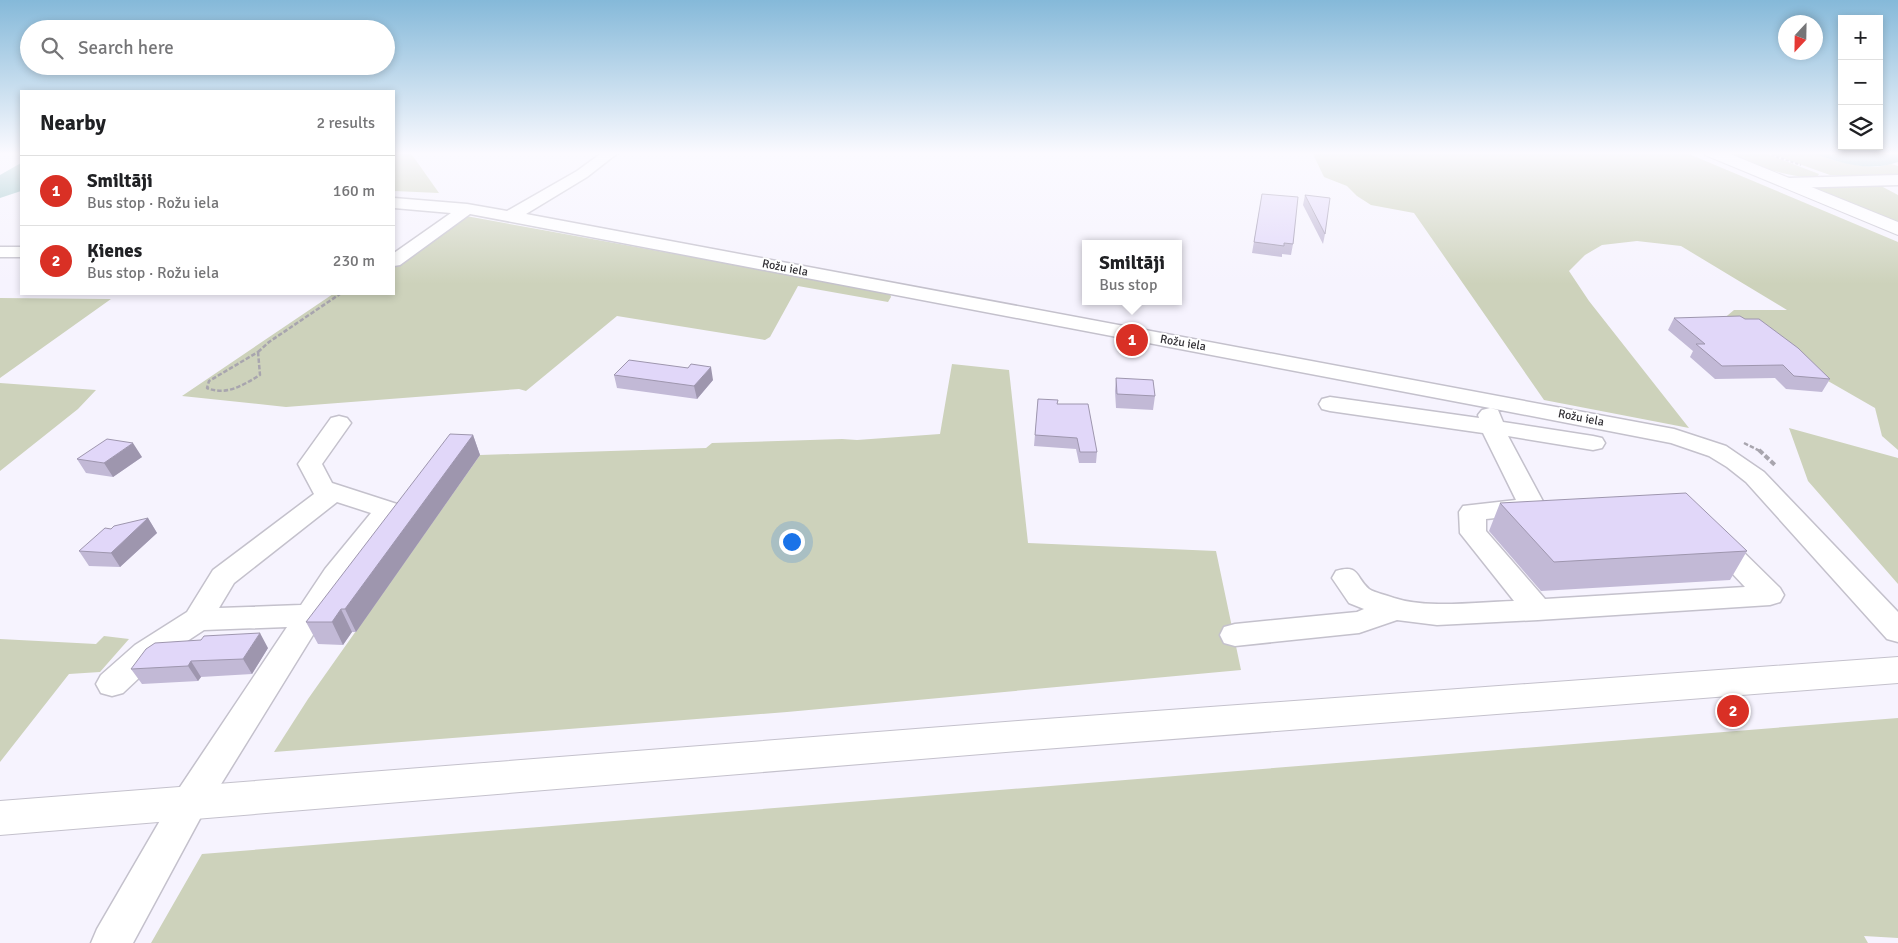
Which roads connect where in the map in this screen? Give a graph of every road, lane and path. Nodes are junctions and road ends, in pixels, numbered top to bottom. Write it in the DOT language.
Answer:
graph roads {
  1 [pos="544,196"];
  2 [pos="1819,196"];
  3 [pos="395,203"];
  4 [pos="467,209"];
  5 [pos="510,216"];
  6 [pos="1898,229"];
  7 [pos="0,252"];
  8 [pos="20,252"];
  9 [pos="395,260"];
  10 [pos="339,295"];
  11 [pos="258,352"];
  12 [pos="1486,400"];
  13 [pos="1330,404"];
  14 [pos="339,423"];
  15 [pos="1494,427"];
  16 [pos="1593,443"];
  17 [pos="333,492"];
  18 [pos="1562,506"];
  19 [pos="1533,507"];
  20 [pos="1698,522"];
  21 [pos="1346,578"];
  22 [pos="1395,609"];
  23 [pos="1538,610"];
  24 [pos="310,615"];
  25 [pos="198,620"];
  26 [pos="1898,630"];
  27 [pos="1235,635"];
  28 [pos="1898,670"];
  29 [pos="112,684"];
  30 [pos="189,804"];
  31 [pos="0,818"];
  32 [pos="111,943"];
  1 -- 5 [label="street"];
  2 -- 6 [label="main road"];
  3 -- 4 [label="street, Rožu iela"];
  4 -- 5 [label="street, Rožu iela"];
  4 -- 9 [label="street"];
  5 -- 12 [label="street, Rožu iela"];
  7 -- 8 [label="street"];
  10 -- 11 [label="path"];
  11 -- 11 [label="path"];
  12 -- 15 [label="street"];
  12 -- 26 [label="street, Rožu iela"];
  13 -- 15 [label="street"];
  14 -- 17 [label="street"];
  15 -- 16 [label="street"];
  15 -- 19 [label="street"];
  17 -- 24 [label="street"];
  17 -- 25 [label="street"];
  18 -- 19 [label="street"];
  19 -- 23 [label="street"];
  20 -- 23 [label="street"];
  21 -- 22 [label="street"];
  22 -- 23 [label="street"];
  22 -- 27 [label="street"];
  24 -- 25 [label="street"];
  24 -- 30 [label="street"];
  25 -- 29 [label="street"];
  28 -- 30 [label="main road"];
  30 -- 31 [label="main road"];
  30 -- 32 [label="street"];
}
